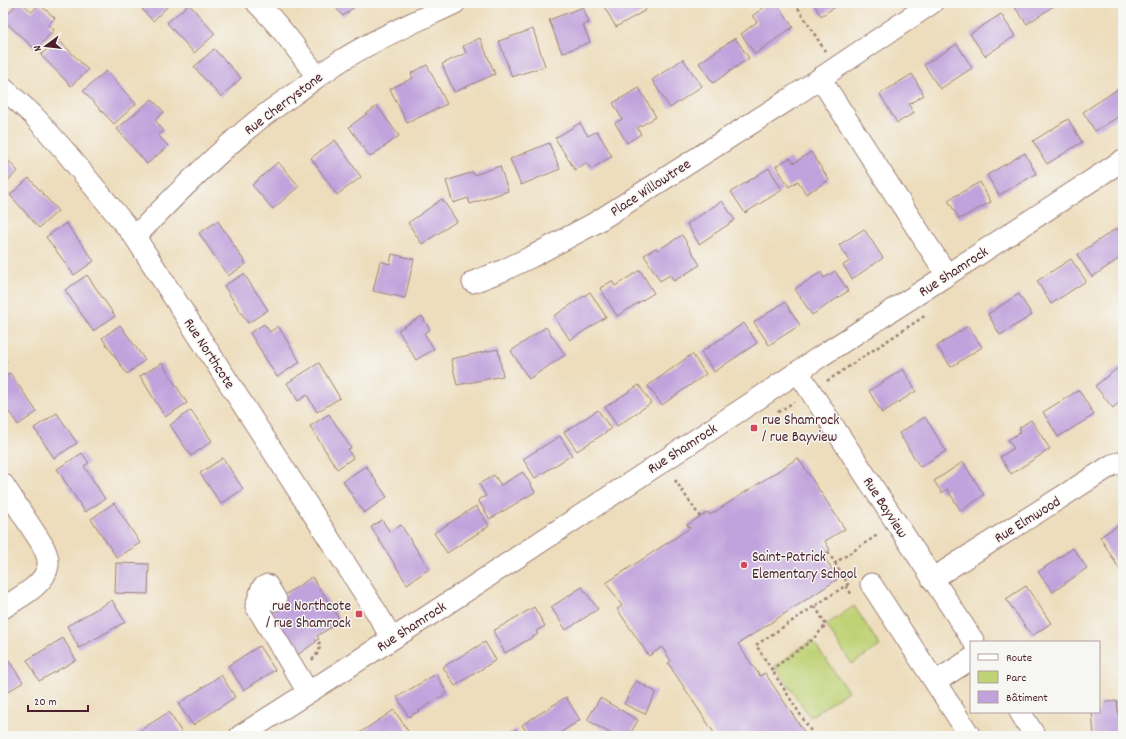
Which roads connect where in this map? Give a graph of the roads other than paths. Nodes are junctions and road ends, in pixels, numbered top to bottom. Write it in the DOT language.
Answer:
graph roads {
  1 [pos="257,3"];
  2 [pos="455,3"];
  3 [pos="932,3"];
  4 [pos="317,77"];
  5 [pos="820,78"];
  6 [pos="3,88"];
  7 [pos="1123,160"];
  8 [pos="135,237"];
  9 [pos="947,275"];
  10 [pos="473,282"];
  11 [pos="798,372"];
  12 [pos="1123,462"];
  13 [pos="3,484"];
  14 [pos="932,579"];
  15 [pos="871,584"];
  16 [pos="276,600"];
  17 [pos="3,608"];
  18 [pos="392,639"];
  19 [pos="973,641"];
  20 [pos="970,660"];
  21 [pos="935,682"];
  22 [pos="308,692"];
  23 [pos="1021,713"];
  24 [pos="240,736"];
  25 [pos="970,736"];
  26 [pos="1035,736"];
  1 -- 4 [label="street"];
  2 -- 4 [label="street, Rue Cherrystone"];
  3 -- 5 [label="street, Place Willowtree"];
  4 -- 8 [label="street, Rue Cherrystone"];
  5 -- 9 [label="street"];
  5 -- 10 [label="street, Place Willowtree"];
  6 -- 8 [label="street, Rue Northcote"];
  7 -- 9 [label="street, Rue Shamrock"];
  8 -- 18 [label="street, Rue Northcote"];
  9 -- 11 [label="street, Rue Shamrock"];
  11 -- 14 [label="street, Rue Bayview"];
  11 -- 18 [label="street, Rue Shamrock"];
  12 -- 14 [label="street, Rue Elmwood"];
  13 -- 17 [label="street"];
  14 -- 19 [label="street, Rue Bayview"];
  15 -- 21 [label="street"];
  16 -- 22 [label="street"];
  18 -- 22 [label="street, Rue Shamrock"];
  20 -- 21 [label="street"];
  21 -- 25 [label="street"];
  22 -- 24 [label="street, Rue Shamrock"];
  23 -- 26 [label="street"];
}
